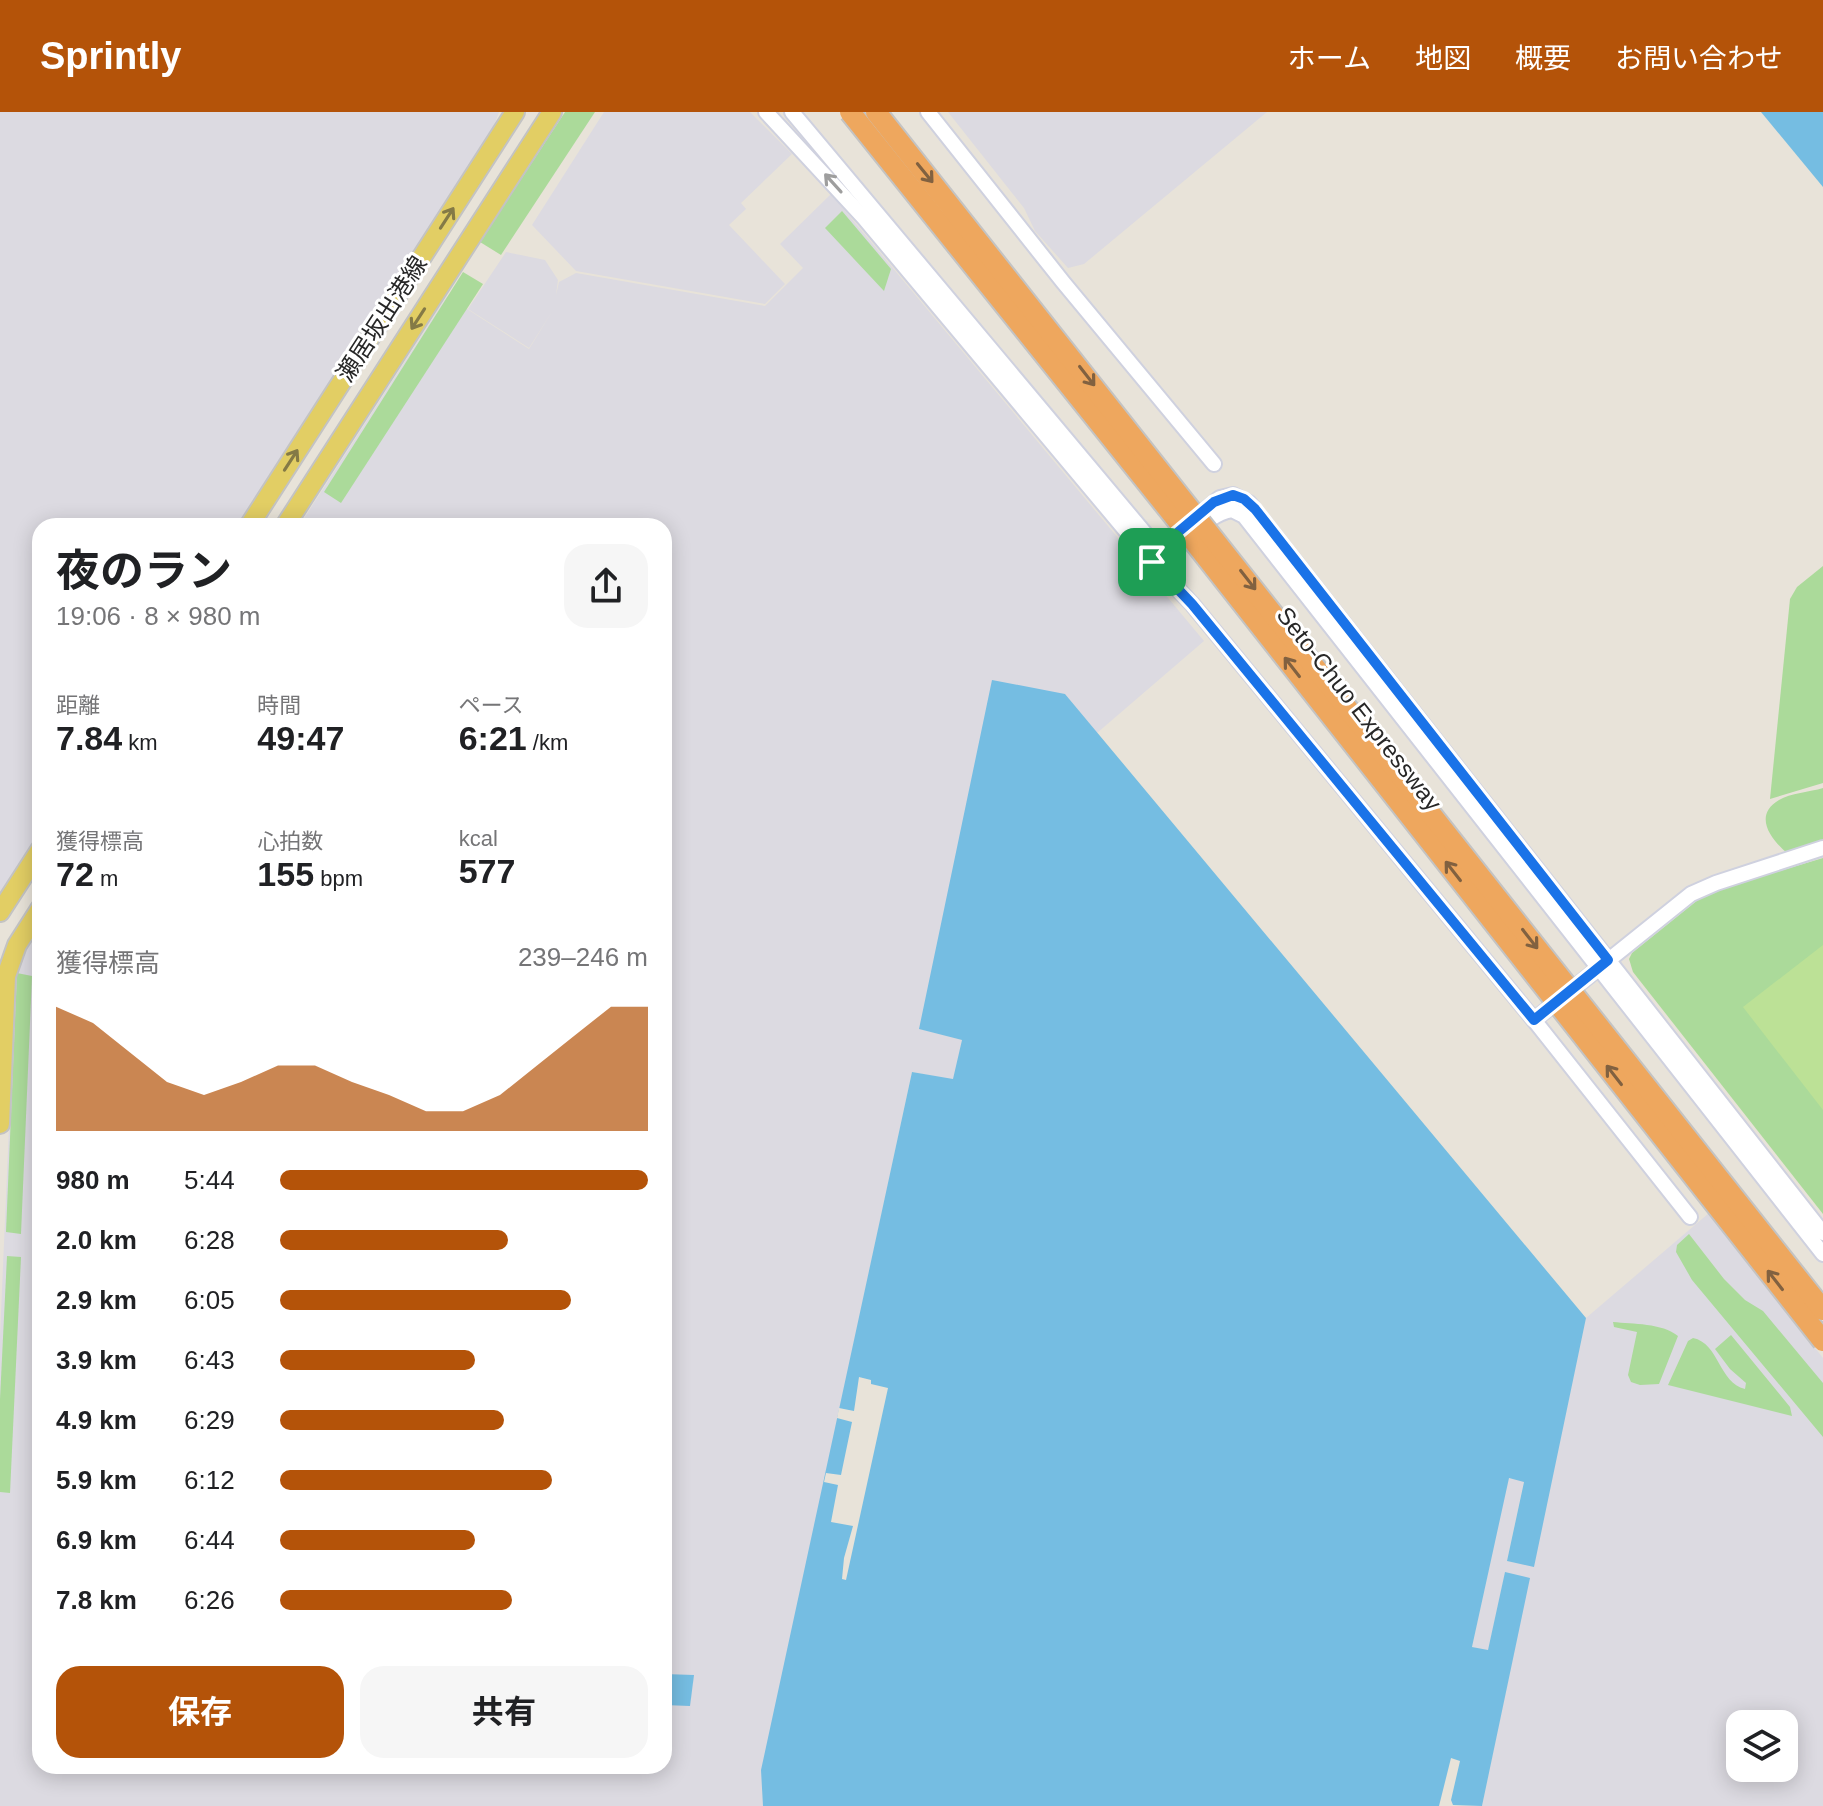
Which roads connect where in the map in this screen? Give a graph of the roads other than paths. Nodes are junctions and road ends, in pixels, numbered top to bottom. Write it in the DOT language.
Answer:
graph roads {
  1 [pos="515,112"];
  2 [pos="552,112"];
  3 [pos="766,112"];
  4 [pos="792,112"];
  5 [pos="850,112"];
  6 [pos="876,112"];
  7 [pos="928,112"];
  8 [pos="1214,464"];
  9 [pos="254,518"];
  10 [pos="290,518"];
  11 [pos="1158,556"];
  12 [pos="1823,848"];
  13 [pos="32,862"];
  14 [pos="0,912"];
  15 [pos="32,922"];
  16 [pos="1604,964"];
  17 [pos="1534,1020"];
  18 [pos="0,1124"];
  19 [pos="1690,1217"];
  20 [pos="1823,1233"];
  21 [pos="1823,1254"];
  22 [pos="1823,1310"];
  23 [pos="1823,1341"];
  9 -- 1 [label="main road, 瀬居坂出港線, one-way"];
  2 -- 10 [label="main road, 瀬居坂出港線, one-way"];
  11 -- 3 [label="street, one-way"];
  4 -- 11 [label="street"];
  23 -- 5 [label="highway, Seto-Chuo Expressway, one-way, bridge"];
  6 -- 22 [label="highway, Seto-Chuo Expressway, one-way, bridge"];
  7 -- 8 [label="street"];
  11 -- 16 [label="street"];
  11 -- 17 [label="street"];
  12 -- 16 [label="street"];
  13 -- 14 [label="main road"];
  15 -- 18 [label="main road"];
  16 -- 17 [label="street"];
  16 -- 20 [label="street"];
  16 -- 21 [label="street"];
  17 -- 19 [label="street"];
}
